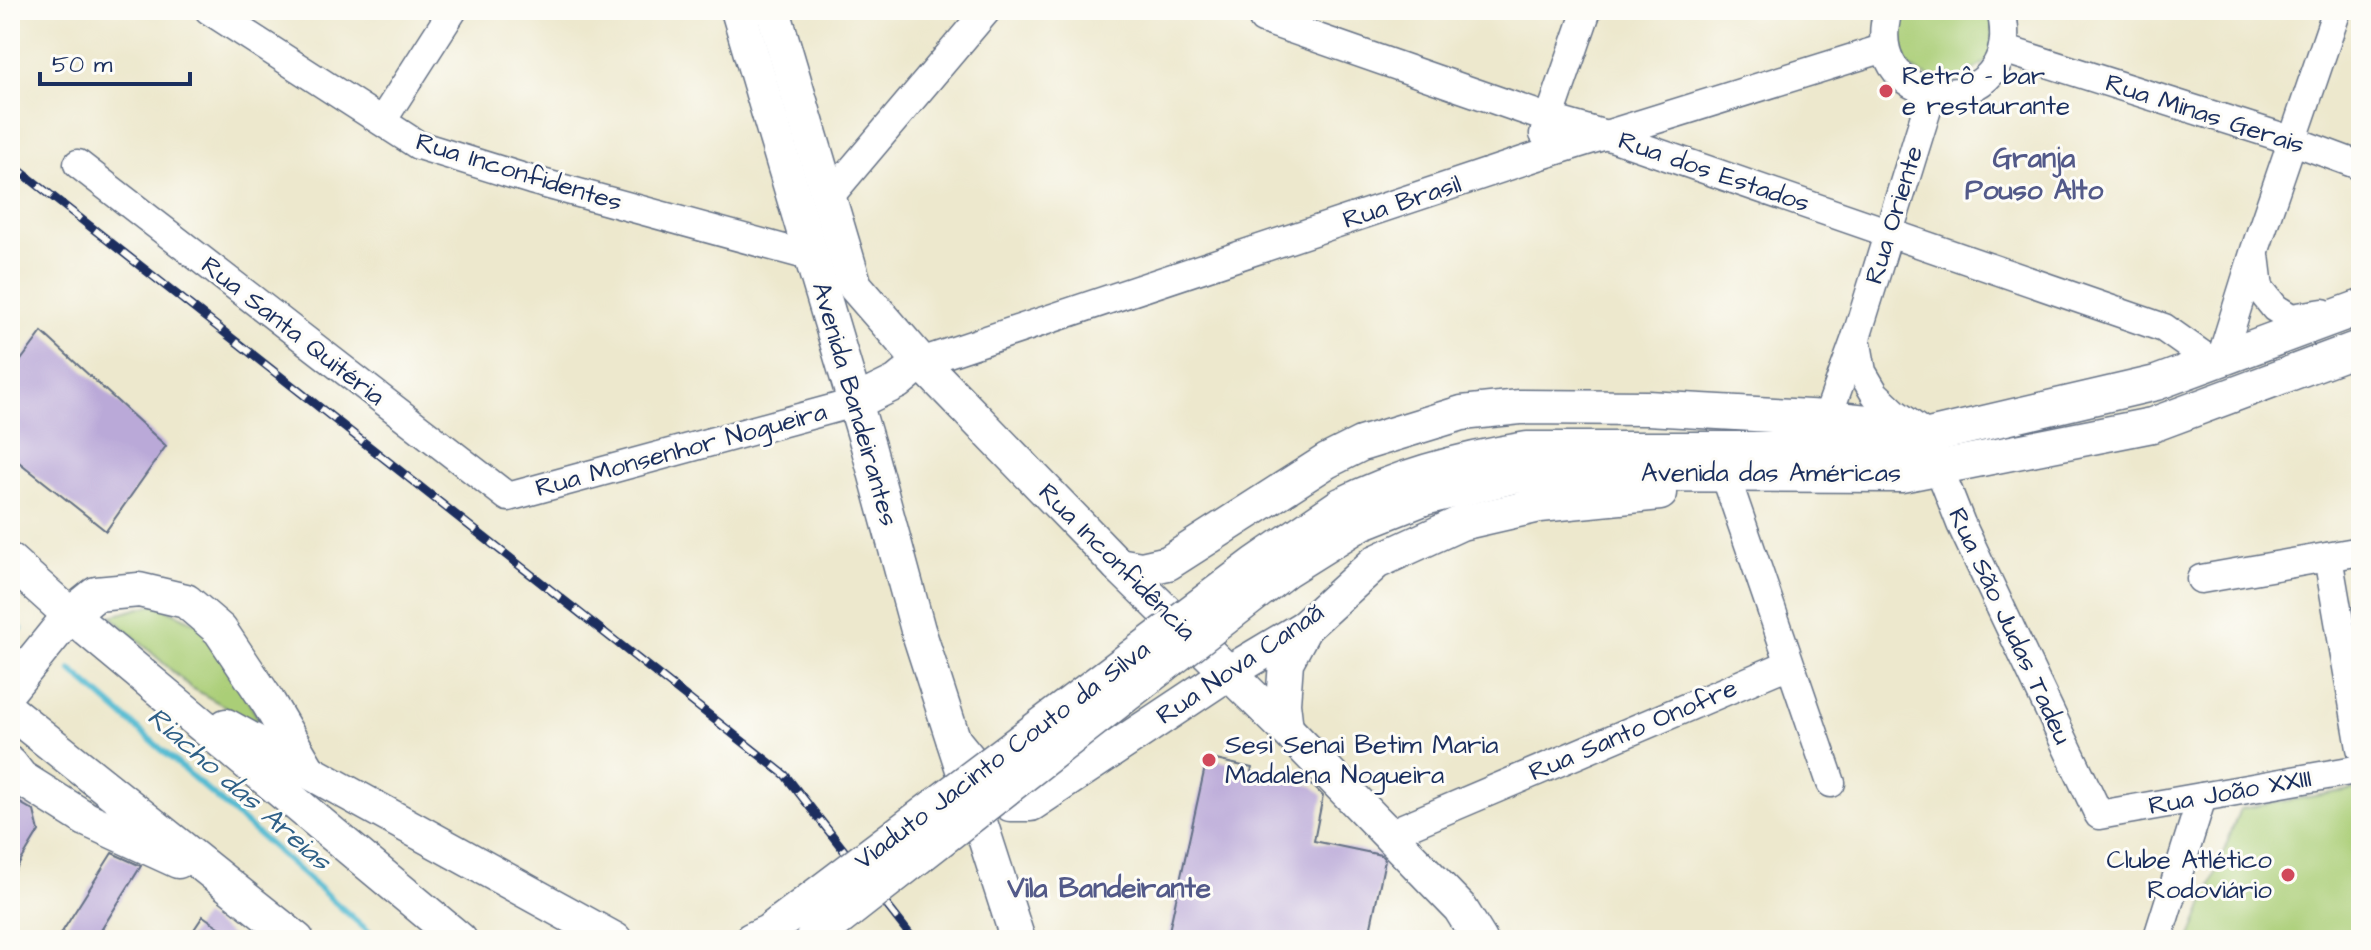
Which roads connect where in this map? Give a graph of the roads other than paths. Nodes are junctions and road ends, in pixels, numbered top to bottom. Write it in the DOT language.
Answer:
graph roads {
  1 [pos="209,10"];
  2 [pos="453,10"];
  3 [pos="738,10"];
  4 [pos="773,10"];
  5 [pos="987,10"];
  6 [pos="1587,10"];
  7 [pos="1888,10"];
  8 [pos="2001,10"];
  9 [pos="2337,10"];
  10 [pos="1263,19"];
  11 [pos="1885,48"];
  12 [pos="2003,49"];
  13 [pos="1932,93"];
  14 [pos="1550,119"];
  15 [pos="382,121"];
  16 [pos="1606,135"];
  17 [pos="2291,140"];
  18 [pos="1535,157"];
  19 [pos="78,164"];
  20 [pos="2361,166"];
  21 [pos="829,197"];
  22 [pos="1889,233"];
  23 [pos="2255,250"];
  24 [pos="813,257"];
  25 [pos="855,286"];
  26 [pos="2356,309"];
  27 [pos="2164,328"];
  28 [pos="1856,338"];
  29 [pos="2361,347"];
  30 [pos="2217,360"];
  31 [pos="921,362"];
  32 [pos="2156,383"];
  33 [pos="2101,396"];
  34 [pos="854,403"];
  35 [pos="1827,418"];
  36 [pos="2112,433"];
  37 [pos="1916,438"];
  38 [pos="1939,467"];
  39 [pos="1839,475"];
  40 [pos="1729,486"];
  41 [pos="508,497"];
  42 [pos="1351,514"];
  43 [pos="2361,551"];
  44 [pos="2328,557"];
  45 [pos="10,561"];
  46 [pos="1118,565"];
  47 [pos="2201,579"];
  48 [pos="63,623"];
  49 [pos="1305,627"];
  50 [pos="1789,664"];
  51 [pos="1228,673"];
  52 [pos="163,692"];
  53 [pos="12,695"];
  54 [pos="1286,729"];
  55 [pos="954,741"];
  56 [pos="2361,748"];
  57 [pos="10,764"];
  58 [pos="2361,769"];
  59 [pos="308,770"];
  60 [pos="1831,783"];
  61 [pos="2202,797"];
  62 [pos="2099,815"];
  63 [pos="1389,834"];
  64 [pos="238,891"];
  65 [pos="765,933"];
  66 [pos="297,940"];
  67 [pos="460,940"];
  68 [pos="615,940"];
  69 [pos="812,940"];
  70 [pos="1018,940"];
  71 [pos="1480,940"];
  72 [pos="2157,940"];
  1 -- 15 [label="street, Rua Inconfidentes"];
  2 -- 15 [label="street"];
  3 -- 24 [label="main road, Avenida Bandeirantes"];
  4 -- 21 [label="main road, Avenida Bandeirantes"];
  5 -- 21 [label="street"];
  6 -- 14 [label="street"];
  7 -- 11 [label="street"];
  8 -- 12 [label="street"];
  9 -- 17 [label="street"];
  10 -- 14 [label="street, Rua dos Estados"];
  11 -- 13 [label="street"];
  11 -- 16 [label="street, Rua Brasil"];
  12 -- 13 [label="street"];
  12 -- 17 [label="street, Rua Minas Gerais"];
  13 -- 22 [label="street, Rua Oriente"];
  14 -- 16 [label="street, Rua dos Estados"];
  14 -- 18 [label="street"];
  15 -- 24 [label="street, Rua Inconfidentes"];
  16 -- 18 [label="street, Rua Brasil"];
  16 -- 22 [label="street, Rua dos Estados"];
  17 -- 20 [label="street, Rua Minas Gerais"];
  17 -- 23 [label="street"];
  18 -- 31 [label="street, Rua Brasil"];
  19 -- 41 [label="street, Rua Santa Quitéria"];
  21 -- 25 [label="main road, Avenida Bandeirantes"];
  22 -- 27 [label="street, Rua dos Estados"];
  22 -- 28 [label="street, Rua Oriente"];
  23 -- 26 [label="street"];
  23 -- 30 [label="street"];
  24 -- 34 [label="main road, Avenida Bandeirantes"];
  25 -- 31 [label="main road, Rua Inconfidência"];
  26 -- 30 [label="main road, Avenida das Américas"];
  27 -- 30 [label="street, Rua dos Estados"];
  27 -- 32 [label="street"];
  28 -- 35 [label="street, Rua Oriente"];
  28 -- 37 [label="street"];
  29 -- 36 [label="main road, Avenida das Américas"];
  30 -- 32 [label="main road, Avenida das Américas"];
  31 -- 34 [label="main road"];
  31 -- 46 [label="main road, Rua Inconfidência"];
  32 -- 33 [label="main road, Avenida das Américas"];
  33 -- 36 [label="main road"];
  33 -- 37 [label="main road, Avenida das Américas"];
  34 -- 41 [label="street, Rua Monsenhor Nogueira"];
  34 -- 55 [label="main road, Avenida Bandeirantes"];
  35 -- 37 [label="main road, Avenida das Américas"];
  35 -- 46 [label="main road, Avenida das Américas"];
  36 -- 38 [label="main road, Avenida das Américas"];
  37 -- 38 [label="street, Rua São Judas Tadeu"];
  37 -- 42 [label="main road, Avenida das Américas"];
  38 -- 39 [label="main road, Avenida das Américas"];
  38 -- 62 [label="street, Rua São Judas Tadeu"];
  39 -- 40 [label="main road, Rua Nova Canaã"];
  39 -- 42 [label="main road, Avenida das Américas"];
  40 -- 49 [label="main road, Rua Nova Canaã"];
  40 -- 50 [label="street"];
  42 -- 65 [label="main road, Viaduto Jacinto Couto da Silva, bridge"];
  42 -- 69 [label="main road, Viaduto Jacinto Couto da Silva, bridge"];
  43 -- 44 [label="street"];
  44 -- 47 [label="street"];
  44 -- 56 [label="street"];
  45 -- 48 [label="main road"];
  46 -- 51 [label="main road, Rua Inconfidência"];
  48 -- 52 [label="main road"];
  48 -- 53 [label="main road"];
  48 -- 59 [label="main road"];
  49 -- 51 [label="main road, Rua Nova Canaã"];
  49 -- 54 [label="main road"];
  50 -- 60 [label="street"];
  50 -- 63 [label="street, Rua Santo Onofre"];
  51 -- 54 [label="main road, Rua Inconfidência"];
  51 -- 55 [label="main road, Rua Nova Canaã"];
  52 -- 59 [label="main road"];
  52 -- 67 [label="main road"];
  53 -- 64 [label="main road"];
  54 -- 63 [label="main road, Rua Inconfidência"];
  55 -- 70 [label="main road, Avenida Bandeirantes"];
  57 -- 64 [label="main road"];
  58 -- 61 [label="street, Rua João XXIII"];
  59 -- 68 [label="main road"];
  61 -- 62 [label="street, Rua João XXIII"];
  61 -- 72 [label="street"];
  63 -- 71 [label="main road, Rua Inconfidência"];
  64 -- 66 [label="main road"];
}
